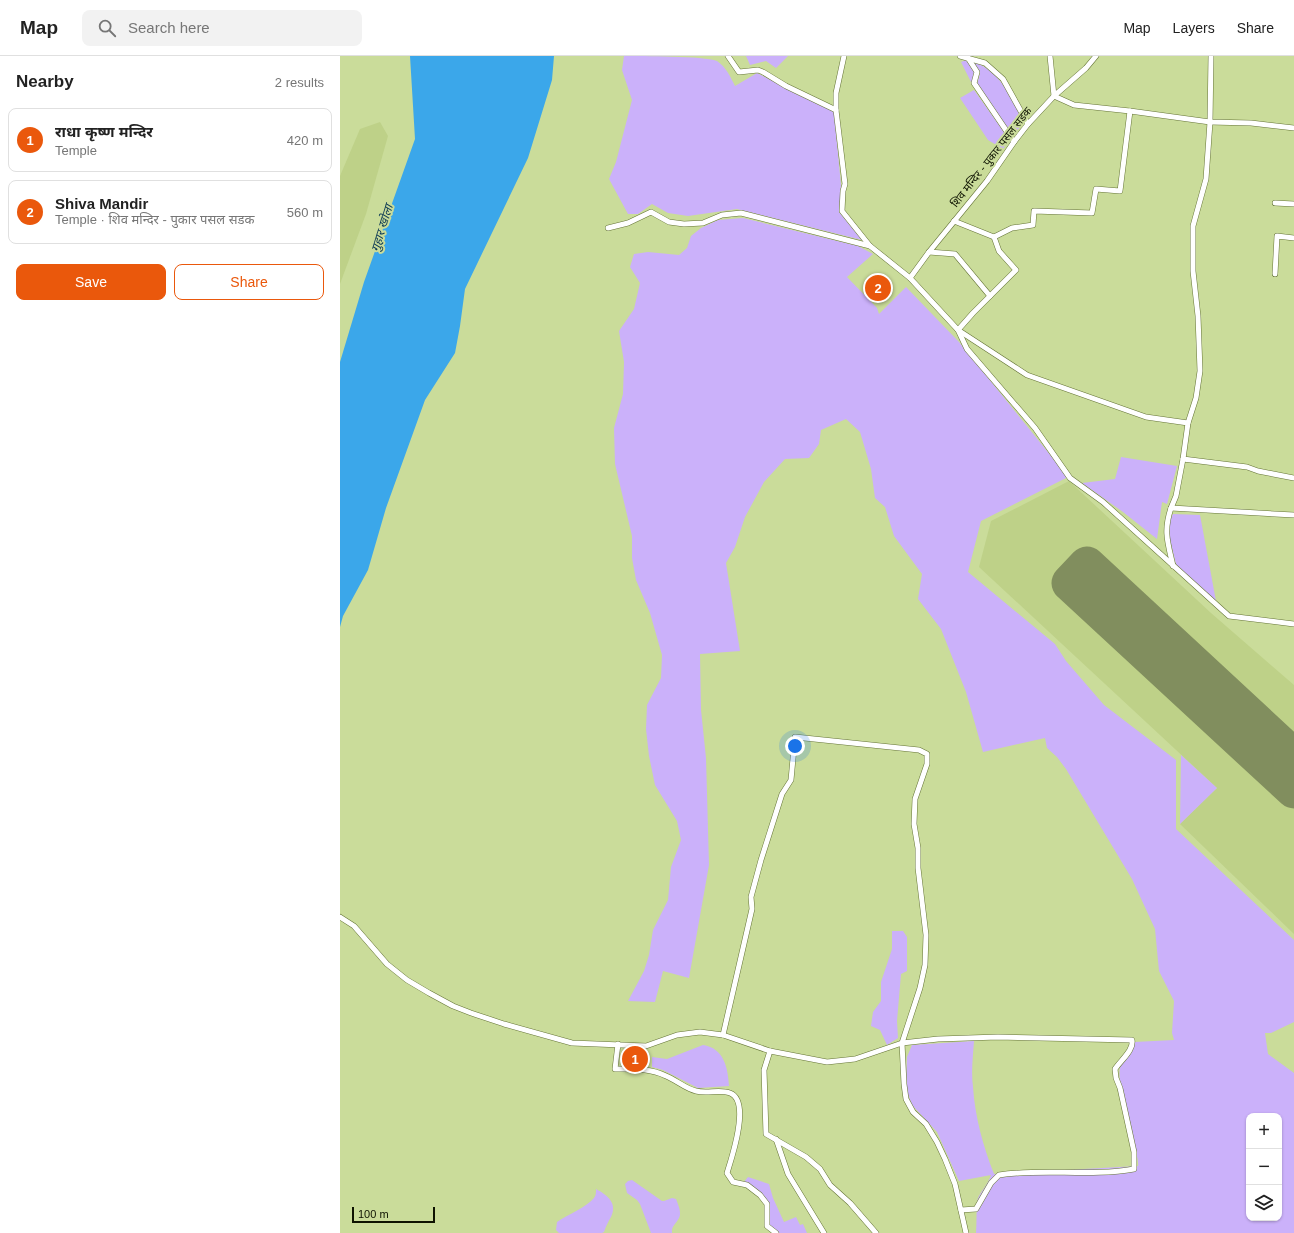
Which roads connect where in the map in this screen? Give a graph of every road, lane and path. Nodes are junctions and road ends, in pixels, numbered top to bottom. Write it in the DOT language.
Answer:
graph roads {
  1 [pos="728,56"];
  2 [pos="844,56"];
  3 [pos="960,56"];
  4 [pos="1050,56"];
  5 [pos="1096,56"];
  6 [pos="1212,56"];
  7 [pos="967,57"];
  8 [pos="1054,96"];
  9 [pos="836,110"];
  10 [pos="1130,111"];
  11 [pos="1210,122"];
  12 [pos="1028,124"];
  13 [pos="1294,128"];
  14 [pos="1014,142"];
  15 [pos="1275,203"];
  16 [pos="1294,204"];
  17 [pos="954,221"];
  18 [pos="608,228"];
  19 [pos="994,237"];
  20 [pos="1294,238"];
  21 [pos="870,246"];
  22 [pos="929,252"];
  23 [pos="1275,274"];
  24 [pos="910,278"];
  25 [pos="990,296"];
  26 [pos="958,330"];
  27 [pos="1188,423"];
  28 [pos="1183,459"];
  29 [pos="1294,478"];
  30 [pos="1171,508"];
  31 [pos="1294,515"];
  32 [pos="1173,566"];
  33 [pos="1294,624"];
  34 [pos="340,917"];
  35 [pos="723,1035"];
  36 [pos="902,1043"];
  37 [pos="618,1044"];
  38 [pos="770,1050"];
  39 [pos="776,1139"];
  40 [pos="961,1210"];
  41 [pos="776,1233"];
  42 [pos="824,1233"];
  43 [pos="876,1233"];
  44 [pos="966,1233"];
  1 -- 9 [label="street"];
  2 -- 9 [label="street"];
  3 -- 7 [label="street"];
  4 -- 8 [label="street"];
  5 -- 8 [label="street, शिव मन्दिर - पुकार पसल सडक"];
  6 -- 11 [label="street"];
  7 -- 12 [label="street"];
  7 -- 14 [label="street"];
  8 -- 10 [label="street"];
  8 -- 12 [label="street, शिव मन्दिर - पुकार पसल सडक"];
  9 -- 21 [label="street"];
  10 -- 11 [label="street"];
  10 -- 19 [label="street"];
  11 -- 13 [label="street"];
  11 -- 27 [label="street"];
  12 -- 14 [label="street, शिव मन्दिर - पुकार पसल सडक"];
  14 -- 17 [label="street, शिव मन्दिर - पुकार पसल सडक"];
  15 -- 16 [label="street"];
  17 -- 19 [label="street"];
  17 -- 22 [label="street, शिव मन्दिर - पुकार पसल सडक"];
  18 -- 21 [label="street"];
  19 -- 25 [label="street"];
  20 -- 23 [label="street"];
  21 -- 24 [label="street"];
  22 -- 24 [label="street, शिव मन्दिर - पुकार पसल सडक"];
  22 -- 25 [label="street"];
  24 -- 26 [label="street"];
  25 -- 26 [label="street"];
  26 -- 27 [label="street"];
  26 -- 32 [label="street"];
  27 -- 28 [label="street"];
  28 -- 29 [label="street"];
  28 -- 30 [label="street"];
  30 -- 31 [label="street"];
  30 -- 32 [label="street"];
  32 -- 33 [label="street"];
  34 -- 37 [label="street"];
  35 -- 36 [label="street"];
  35 -- 37 [label="street"];
  35 -- 38 [label="street"];
  36 -- 38 [label="street"];
  36 -- 40 [label="street"];
  36 -- 40 [label="street"];
  37 -- 41 [label="street"];
  38 -- 39 [label="street"];
  39 -- 42 [label="street"];
  39 -- 43 [label="street"];
  40 -- 44 [label="street"];
}
